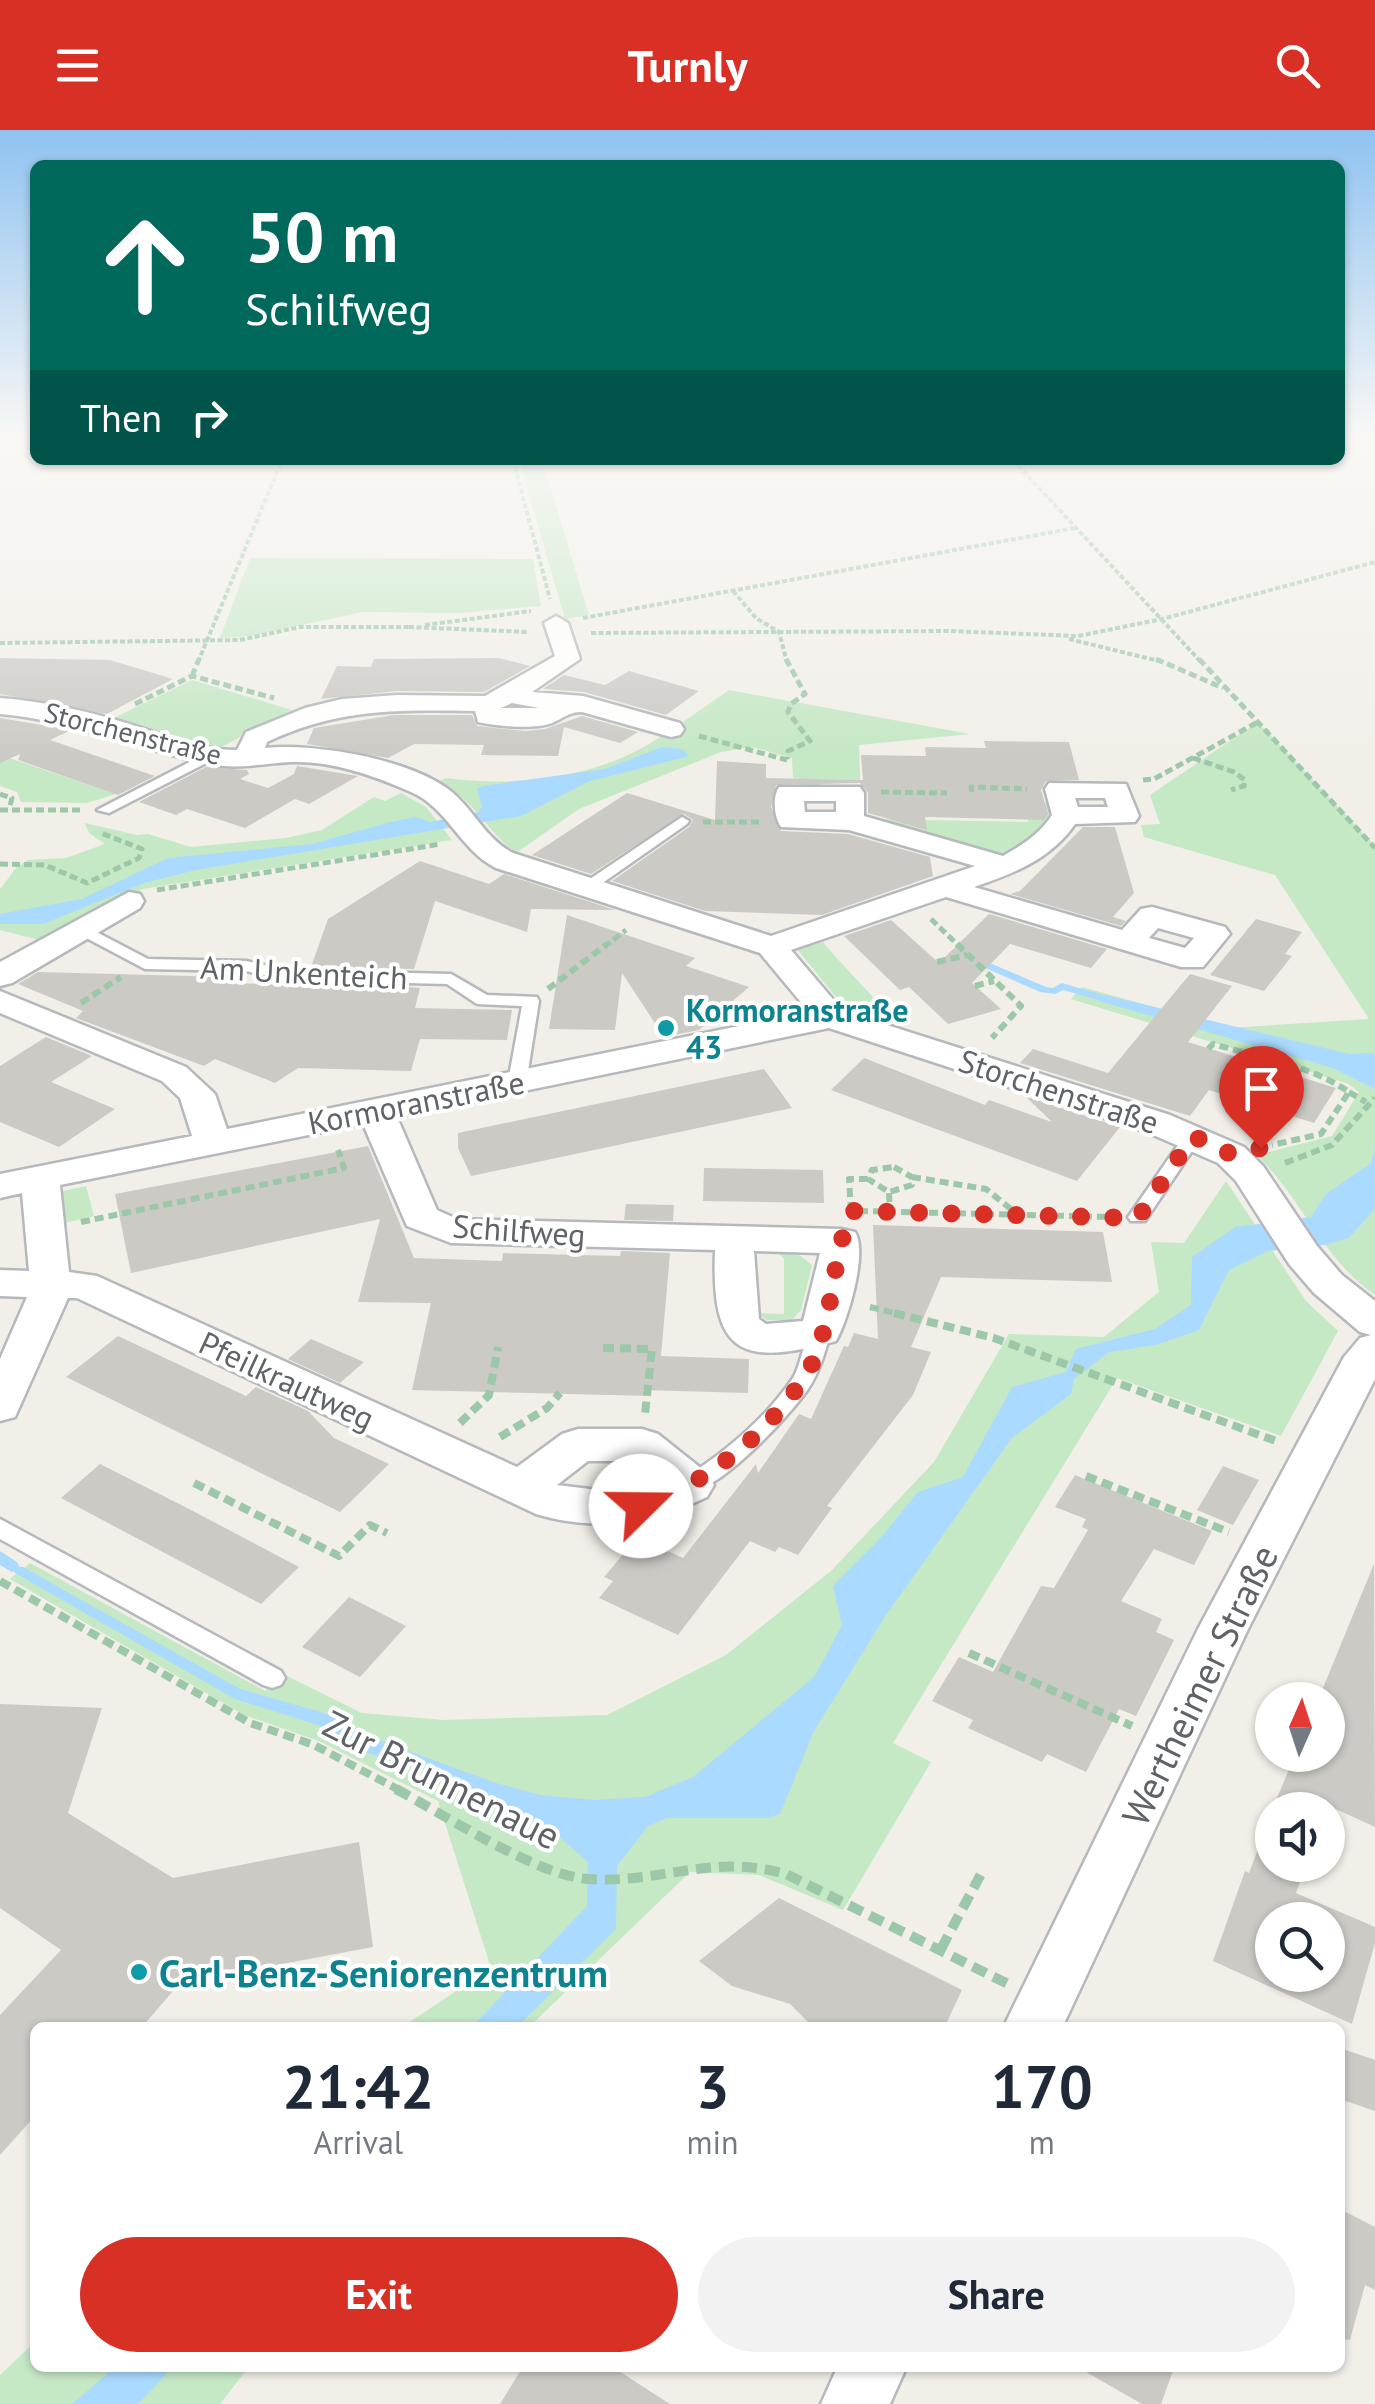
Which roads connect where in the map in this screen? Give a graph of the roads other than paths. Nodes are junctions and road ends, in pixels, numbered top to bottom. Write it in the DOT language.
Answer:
graph roads {
  1 [pos="556,622"];
  2 [pos="499,700"];
  3 [pos="0,706"];
  4 [pos="670,729"];
  5 [pos="209,756"];
  6 [pos="248,759"];
  7 [pos="789,787"];
  8 [pos="1116,790"];
  9 [pos="104,810"];
  10 [pos="682,822"];
  11 [pos="1006,866"];
  12 [pos="950,886"];
  13 [pos="586,888"];
  14 [pos="129,900"];
  15 [pos="81,929"];
  16 [pos="1129,941"];
  17 [pos="771,946"];
  18 [pos="8,964"];
  19 [pos="0,1001"];
  20 [pos="831,1018"];
  21 [pos="522,1081"];
  22 [pos="376,1110"];
  23 [pos="1193,1136"];
  24 [pos="212,1143"];
  25 [pos="40,1178"];
  26 [pos="0,1186"];
  27 [pos="1138,1218"];
  28 [pos="734,1239"];
  29 [pos="0,1282"];
  30 [pos="50,1284"];
  31 [pos="826,1314"];
  32 [pos="1375,1322"];
  33 [pos="1375,1348"];
  34 [pos="0,1406"];
  35 [pos="691,1485"];
  36 [pos="522,1488"];
  37 [pos="0,1528"];
  38 [pos="272,1678"];
  39 [pos="1038,2015"];
  40 [pos="870,2372"];
  41 [pos="855,2404"];
  1 -- 2 [label="street"];
  2 -- 4 [label="street"];
  2 -- 6 [label="street"];
  3 -- 5 [label="street, Storchenstraße"];
  5 -- 6 [label="street, Storchenstraße"];
  5 -- 9 [label="lane"];
  6 -- 13 [label="street, Storchenstraße"];
  7 -- 11 [label="street"];
  8 -- 11 [label="street"];
  10 -- 13 [label="lane"];
  11 -- 12 [label="street"];
  12 -- 16 [label="street"];
  12 -- 17 [label="street"];
  13 -- 17 [label="street, Storchenstraße"];
  14 -- 15 [label="street"];
  15 -- 18 [label="street"];
  15 -- 21 [label="lane, Am Unkenteich"];
  17 -- 20 [label="street"];
  19 -- 24 [label="street"];
  20 -- 21 [label="street, Kormoranstraße"];
  20 -- 23 [label="street, Storchenstraße"];
  21 -- 22 [label="street, Kormoranstraße"];
  22 -- 24 [label="street, Kormoranstraße"];
  22 -- 28 [label="street, Schilfweg"];
  23 -- 27 [label="lane"];
  23 -- 32 [label="street, Storchenstraße"];
  24 -- 25 [label="street, Kormoranstraße"];
  25 -- 26 [label="street, Kormoranstraße"];
  25 -- 30 [label="street"];
  28 -- 31 [label="street"];
  28 -- 31 [label="street, Schilfweg"];
  29 -- 30 [label="street, Pfeilkrautweg"];
  30 -- 34 [label="street"];
  30 -- 36 [label="street, Pfeilkrautweg"];
  31 -- 35 [label="lane, Pfeilkrautweg"];
  33 -- 39 [label="street, Wertheimer Straße"];
  35 -- 36 [label="street, Pfeilkrautweg"];
  35 -- 36 [label="street"];
  37 -- 38 [label="lane"];
  40 -- 41 [label="street"];
}
